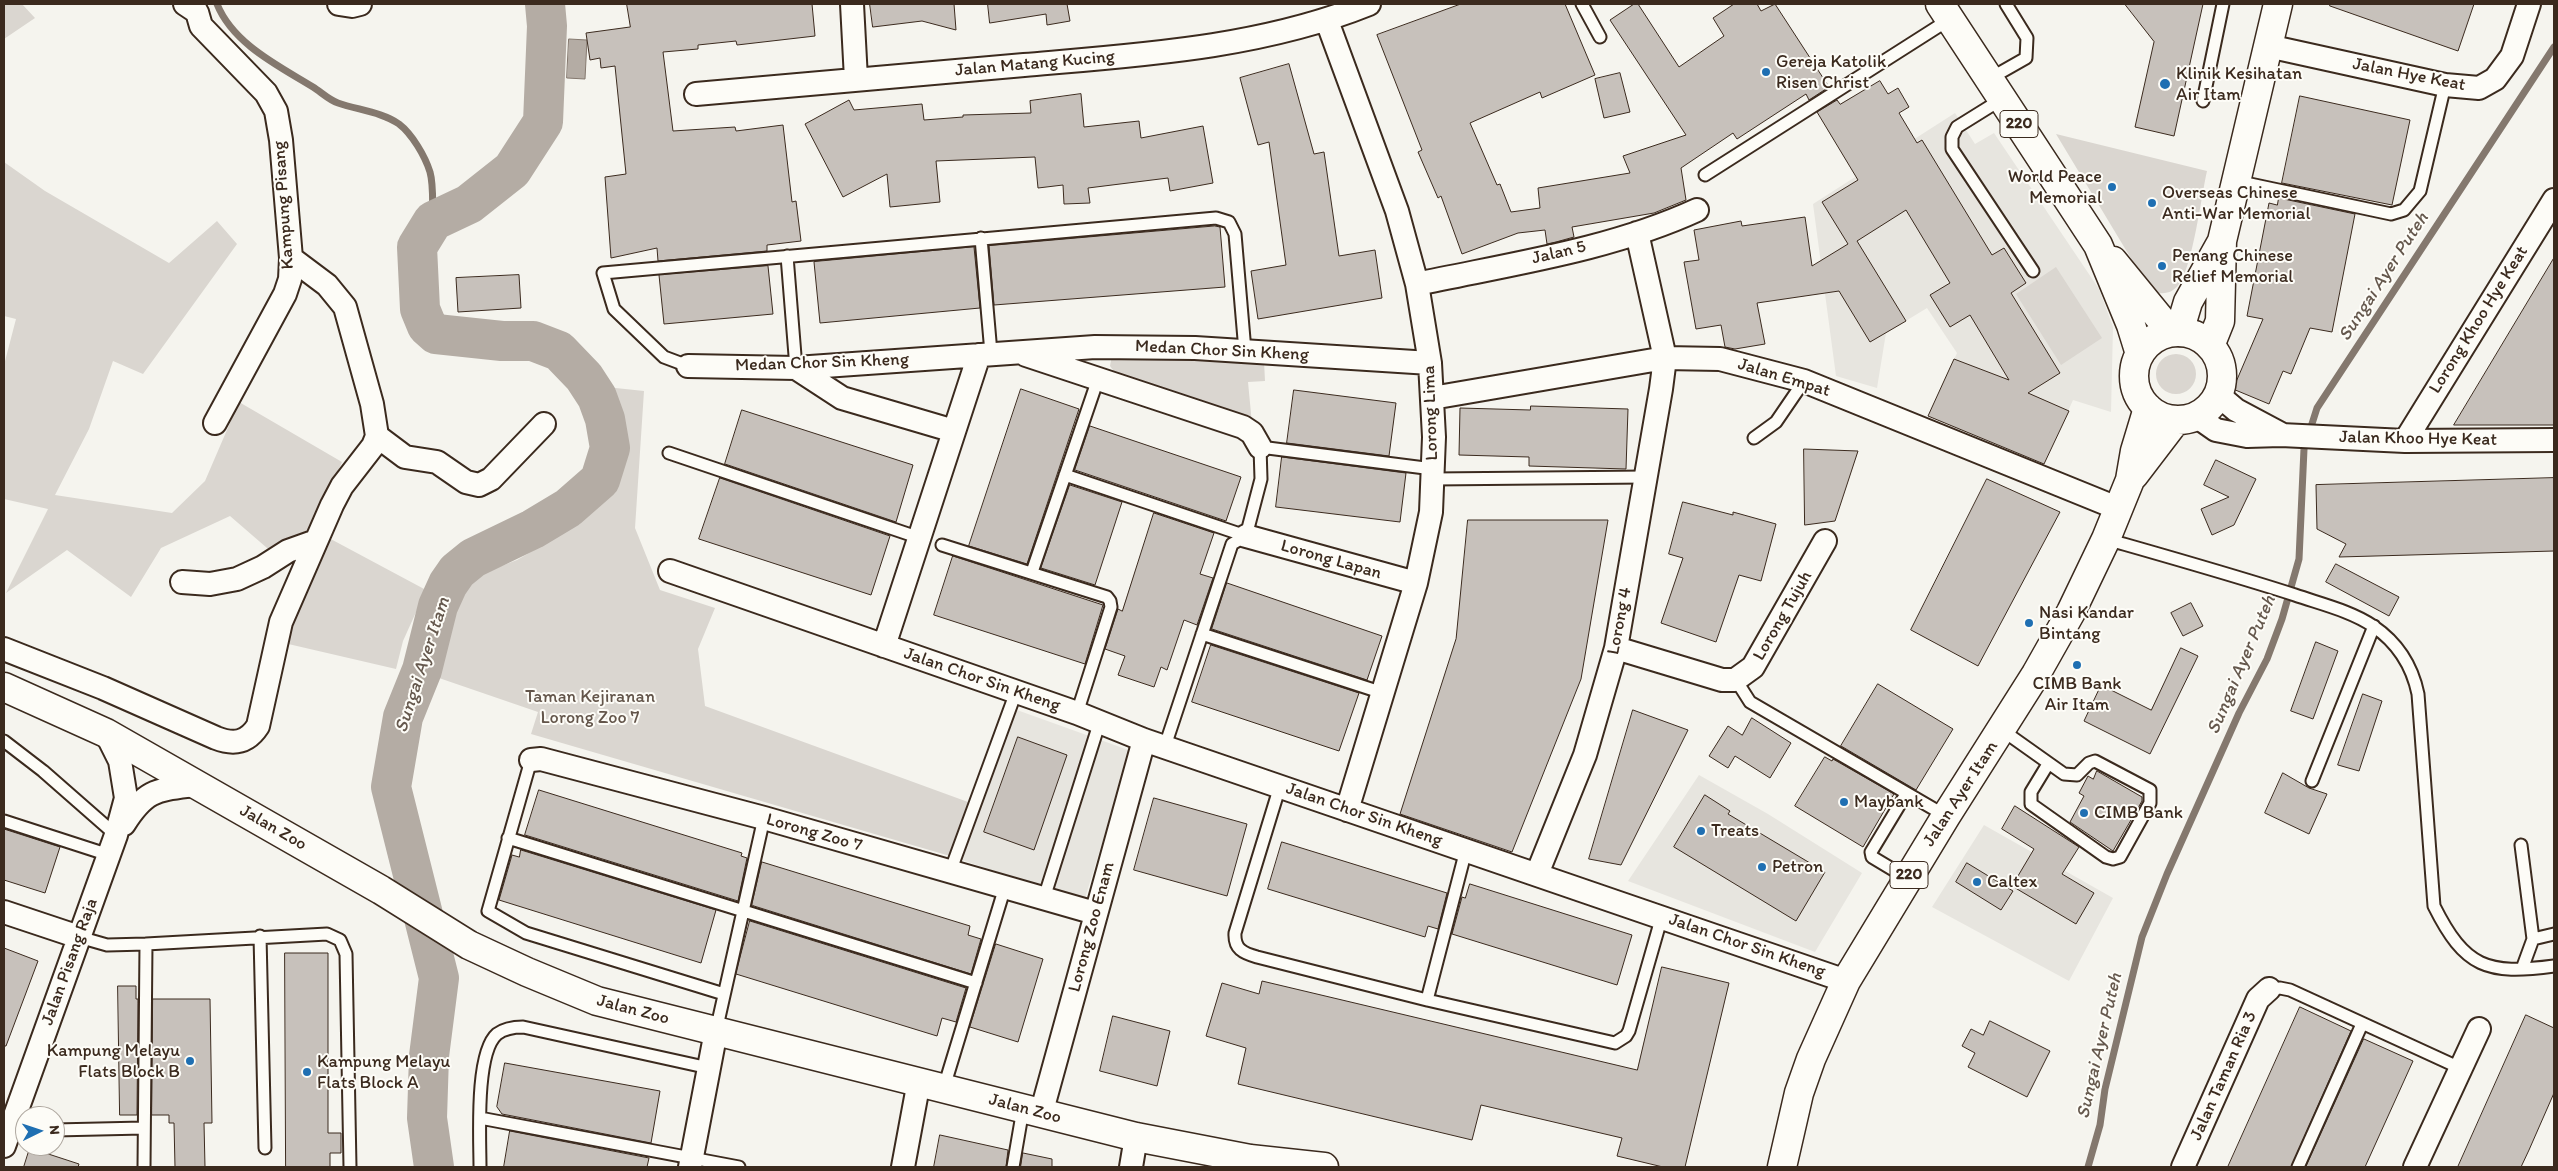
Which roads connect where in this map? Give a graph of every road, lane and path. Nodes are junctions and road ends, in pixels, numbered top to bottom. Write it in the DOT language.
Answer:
graph roads {
  1 [pos="339,4"];
  2 [pos="360,4"];
  3 [pos="852,4"];
  4 [pos="1369,4"];
  5 [pos="1582,4"];
  6 [pos="2006,4"];
  7 [pos="2223,4"];
  8 [pos="2278,4"];
  9 [pos="2529,4"];
  10 [pos="193,7"];
  11 [pos="1945,11"];
  12 [pos="1327,21"];
  13 [pos="1600,37"];
  14 [pos="2268,46"];
  15 [pos="856,80"];
  16 [pos="2444,85"];
  17 [pos="1996,89"];
  18 [pos="696,94"];
  19 [pos="2203,101"];
  20 [pos="1705,175"];
  21 [pos="2236,181"];
  22 [pos="1697,210"];
  23 [pos="2551,210"];
  24 [pos="1638,233"];
  25 [pos="981,238"];
  26 [pos="2222,240"];
  27 [pos="2098,245"];
  28 [pos="787,256"];
  29 [pos="291,258"];
  30 [pos="2033,271"];
  31 [pos="1417,284"];
  32 [pos="2175,332"];
  33 [pos="2210,346"];
  34 [pos="1245,351"];
  35 [pos="1015,352"];
  36 [pos="985,354"];
  37 [pos="2140,354"];
  38 [pos="1666,358"];
  39 [pos="1430,363"];
  40 [pos="688,366"];
  41 [pos="796,368"];
  42 [pos="1098,379"];
  43 [pos="1804,381"];
  44 [pos="2218,394"];
  45 [pos="1432,398"];
  46 [pos="2148,408"];
  47 [pos="2186,418"];
  48 [pos="215,423"];
  49 [pos="544,424"];
  50 [pos="954,431"];
  51 [pos="2282,434"];
  52 [pos="376,436"];
  53 [pos="1754,438"];
  54 [pos="2554,440"];
  55 [pos="2405,441"];
  56 [pos="1260,447"];
  57 [pos="669,454"];
  58 [pos="1433,474"];
  59 [pos="1065,475"];
  60 [pos="1646,477"];
  61 [pos="2130,480"];
  62 [pos="2117,508"];
  63 [pos="1246,536"];
  64 [pos="920,538"];
  65 [pos="2106,539"];
  66 [pos="316,540"];
  67 [pos="1825,541"];
  68 [pos="942,545"];
  69 [pos="670,571"];
  70 [pos="1032,572"];
  71 [pos="182,582"];
  72 [pos="1416,583"];
  73 [pos="2374,626"];
  74 [pos="1202,634"];
  75 [pos="884,646"];
  76 [pos="1616,648"];
  77 [pos="4,649"];
  78 [pos="1736,680"];
  79 [pos="4,687"];
  80 [pos="1016,692"];
  81 [pos="1383,692"];
  82 [pos="1077,712"];
  83 [pos="1100,722"];
  84 [pos="2002,730"];
  85 [pos="106,733"];
  86 [pos="4,741"];
  87 [pos="1154,743"];
  88 [pos="531,760"];
  89 [pos="2048,764"];
  90 [pos="2312,781"];
  91 [pos="196,785"];
  92 [pos="1280,786"];
  93 [pos="1906,794"];
  94 [pos="1347,810"];
  95 [pos="1946,816"];
  96 [pos="764,818"];
  97 [pos="4,821"];
  98 [pos="508,838"];
  99 [pos="112,845"];
  100 [pos="2521,845"];
  101 [pos="1466,850"];
  102 [pos="950,872"];
  103 [pos="1537,874"];
  104 [pos="1907,878"];
  105 [pos="1005,887"];
  106 [pos="1044,898"];
  107 [pos="743,911"];
  108 [pos="4,912"];
  109 [pos="1095,913"];
  110 [pos="1662,916"];
  111 [pos="2554,934"];
  112 [pos="260,936"];
  113 [pos="79,937"];
  114 [pos="2533,939"];
  115 [pos="146,944"];
  116 [pos="2554,966"];
  117 [pos="2522,969"];
  118 [pos="1846,980"];
  119 [pos="976,983"];
  120 [pos="2269,989"];
  121 [pos="724,994"];
  122 [pos="1427,1000"];
  123 [pos="2362,1024"];
  124 [pos="2479,1029"];
  125 [pos="716,1031"];
  126 [pos="709,1068"];
  127 [pos="2460,1068"];
  128 [pos="932,1084"];
  129 [pos="24,1106"];
  130 [pos="1032,1112"];
  131 [pos="480,1118"];
  132 [pos="143,1128"];
  133 [pos="15,1129"];
  134 [pos="65,1130"];
  135 [pos="1136,1137"];
  136 [pos="4,1146"];
  137 [pos="265,1148"];
  138 [pos="691,1163"];
  139 [pos="144,1167"];
  140 [pos="350,1167"];
  141 [pos="480,1167"];
  142 [pos="739,1167"];
  143 [pos="903,1167"];
  144 [pos="1013,1167"];
  145 [pos="1131,1167"];
  146 [pos="1324,1167"];
  147 [pos="1782,1167"];
  148 [pos="2183,1167"];
  149 [pos="2298,1167"];
  150 [pos="2415,1167"];
  1 -- 2 [label="street"];
  3 -- 15 [label="street"];
  4 -- 12 [label="street, Jalan Matang Kucing"];
  5 -- 13 [label="lane"];
  6 -- 17 [label="lane"];
  7 -- 19 [label="lane"];
  8 -- 14 [label="main road"];
  9 -- 16 [label="street, Jalan Hye Keat"];
  10 -- 29 [label="street, Kampung Pisang"];
  11 -- 17 [label="main road, 220"];
  11 -- 20 [label="lane"];
  12 -- 15 [label="street, Jalan Matang Kucing"];
  12 -- 31 [label="street, Lorong Lima"];
  14 -- 16 [label="street, Jalan Hye Keat"];
  14 -- 21 [label="main road"];
  15 -- 18 [label="street, Jalan Matang Kucing"];
  16 -- 21 [label="lane"];
  17 -- 27 [label="main road, 220"];
  17 -- 30 [label="lane"];
  21 -- 26 [label="main road"];
  22 -- 24 [label="street, Jalan 5"];
  23 -- 55 [label="street, Lorong Khoo Hye Keat"];
  24 -- 31 [label="street, Jalan 5"];
  24 -- 38 [label="street"];
  25 -- 28 [label="lane"];
  25 -- 34 [label="lane"];
  25 -- 36 [label="lane"];
  26 -- 32 [label="main road"];
  26 -- 33 [label="main road"];
  27 -- 32 [label="main road, 220"];
  27 -- 37 [label="main road, 220"];
  28 -- 40 [label="lane"];
  28 -- 41 [label="lane"];
  29 -- 48 [label="street, Kampung Pisang"];
  29 -- 52 [label="street"];
  31 -- 39 [label="street, Lorong Lima"];
  32 -- 33 [label="main road"];
  32 -- 37 [label="main road"];
  33 -- 44 [label="main road"];
  34 -- 35 [label="street, Medan Chor Sin Kheng"];
  34 -- 39 [label="street, Medan Chor Sin Kheng"];
  35 -- 36 [label="street, Medan Chor Sin Kheng"];
  35 -- 42 [label="street, Medan Chor Sin Kheng"];
  36 -- 41 [label="street, Medan Chor Sin Kheng"];
  36 -- 50 [label="street, Jalan Chor Sin Kheng"];
  37 -- 46 [label="main road, 220"];
  38 -- 43 [label="street, Jalan Empat"];
  38 -- 45 [label="street, Jalan Empat"];
  38 -- 60 [label="street, Lorong 4"];
  39 -- 45 [label="street, Lorong Lima"];
  40 -- 41 [label="street, Medan Chor Sin Kheng"];
  41 -- 50 [label="street"];
  42 -- 56 [label="street, Medan Chor Sin Kheng"];
  42 -- 59 [label="lane"];
  43 -- 53 [label="lane"];
  43 -- 62 [label="street, Jalan Empat"];
  44 -- 47 [label="main road, 220"];
  44 -- 51 [label="street, Jalan Khoo Hye Keat"];
  45 -- 58 [label="street, Lorong Lima"];
  46 -- 47 [label="main road"];
  46 -- 61 [label="main road, Jalan Ayer Itam / 220"];
  47 -- 51 [label="street, Jalan Khoo Hye Keat"];
  47 -- 61 [label="main road, Jalan Ayer Itam / 220"];
  49 -- 52 [label="street"];
  50 -- 64 [label="street, Jalan Chor Sin Kheng"];
  51 -- 55 [label="street, Jalan Khoo Hye Keat"];
  52 -- 66 [label="street"];
  54 -- 55 [label="street, Jalan Khoo Hye Keat"];
  56 -- 58 [label="lane"];
  56 -- 63 [label="lane"];
  57 -- 64 [label="lane"];
  58 -- 60 [label="lane"];
  58 -- 72 [label="street, Lorong Lima"];
  59 -- 63 [label="lane"];
  59 -- 70 [label="lane"];
  60 -- 76 [label="street, Lorong 4"];
  61 -- 62 [label="main road, Jalan Ayer Itam / 220"];
  62 -- 65 [label="main road, Jalan Ayer Itam / 220"];
  63 -- 72 [label="street, Lorong Lapan"];
  63 -- 74 [label="lane"];
  64 -- 75 [label="street, Jalan Chor Sin Kheng"];
  65 -- 73 [label="lane"];
  65 -- 84 [label="main road, Jalan Ayer Itam / 220"];
  66 -- 71 [label="street"];
  66 -- 77 [label="street"];
  67 -- 78 [label="street, Lorong Tujuh"];
  68 -- 70 [label="lane"];
  69 -- 75 [label="street, Jalan Chor Sin Kheng"];
  70 -- 82 [label="lane"];
  72 -- 81 [label="street, Lorong Lima"];
  73 -- 90 [label="lane"];
  73 -- 117 [label="lane"];
  74 -- 81 [label="lane"];
  74 -- 87 [label="lane"];
  75 -- 80 [label="street, Jalan Chor Sin Kheng"];
  76 -- 78 [label="street"];
  76 -- 103 [label="street, Lorong 4"];
  78 -- 93 [label="lane"];
  79 -- 85 [label="main road, Jalan Zoo"];
  80 -- 82 [label="street, Jalan Chor Sin Kheng"];
  80 -- 102 [label="lane"];
  81 -- 94 [label="street, Lorong Lima"];
  82 -- 83 [label="street, Jalan Chor Sin Kheng"];
  83 -- 87 [label="street, Jalan Chor Sin Kheng"];
  83 -- 106 [label="lane"];
  84 -- 89 [label="lane"];
  84 -- 95 [label="main road, Jalan Ayer Itam / 220"];
  85 -- 91 [label="main road, Jalan Zoo"];
  85 -- 99 [label="street, Jalan Pisang Raja"];
  86 -- 99 [label="lane"];
  87 -- 92 [label="street, Jalan Chor Sin Kheng"];
  87 -- 109 [label="street, Lorong Zoo Enam"];
  88 -- 96 [label="street, Lorong Zoo 7"];
  88 -- 98 [label="lane"];
  89 -- 89 [label="lane"];
  91 -- 99 [label="street, Jalan Pisang Raja"];
  91 -- 125 [label="main road, Jalan Zoo"];
  92 -- 94 [label="street, Jalan Chor Sin Kheng"];
  92 -- 122 [label="lane"];
  93 -- 95 [label="lane"];
  93 -- 104 [label="lane"];
  94 -- 101 [label="street, Jalan Chor Sin Kheng"];
  95 -- 104 [label="main road, Jalan Ayer Itam / 220"];
  96 -- 102 [label="street, Lorong Zoo 7"];
  96 -- 107 [label="lane"];
  97 -- 99 [label="lane"];
  98 -- 107 [label="lane"];
  98 -- 121 [label="lane"];
  99 -- 113 [label="street, Jalan Pisang Raja"];
  100 -- 114 [label="lane"];
  101 -- 103 [label="street, Jalan Chor Sin Kheng"];
  101 -- 122 [label="lane"];
  102 -- 105 [label="street, Lorong Zoo 7"];
  103 -- 110 [label="street, Jalan Chor Sin Kheng"];
  104 -- 118 [label="main road, Jalan Ayer Itam / 220"];
  105 -- 106 [label="street, Lorong Zoo 7"];
  105 -- 119 [label="lane"];
  106 -- 109 [label="street, Lorong Zoo 7"];
  107 -- 119 [label="lane"];
  107 -- 121 [label="lane"];
  108 -- 113 [label="street"];
  109 -- 130 [label="street, Lorong Zoo Enam"];
  110 -- 118 [label="street, Jalan Chor Sin Kheng"];
  110 -- 122 [label="lane"];
  111 -- 114 [label="lane"];
  112 -- 115 [label="lane"];
  112 -- 137 [label="lane"];
  112 -- 140 [label="lane"];
  113 -- 115 [label="lane"];
  113 -- 129 [label="street, Jalan Pisang Raja"];
  114 -- 117 [label="lane"];
  115 -- 132 [label="lane"];
  116 -- 117 [label="lane"];
  118 -- 147 [label="main road, Jalan Ayer Itam / 220"];
  119 -- 128 [label="lane"];
  120 -- 123 [label="lane"];
  120 -- 148 [label="street, Jalan Taman Ria 3"];
  121 -- 125 [label="lane"];
  123 -- 127 [label="lane"];
  123 -- 149 [label="lane"];
  124 -- 127 [label="street"];
  125 -- 126 [label="street"];
  125 -- 128 [label="main road, Jalan Zoo"];
  126 -- 131 [label="lane"];
  126 -- 138 [label="street"];
  127 -- 150 [label="street"];
  128 -- 130 [label="main road, Jalan Zoo"];
  128 -- 143 [label="street"];
  130 -- 135 [label="main road, Jalan Zoo"];
  130 -- 144 [label="lane"];
  131 -- 138 [label="lane"];
  131 -- 141 [label="lane"];
  132 -- 134 [label="lane"];
  132 -- 139 [label="lane"];
  133 -- 136 [label="street, Jalan Pisang Raja"];
  135 -- 145 [label="street"];
  135 -- 146 [label="main road, Jalan Zoo"];
  138 -- 142 [label="lane"];
}
